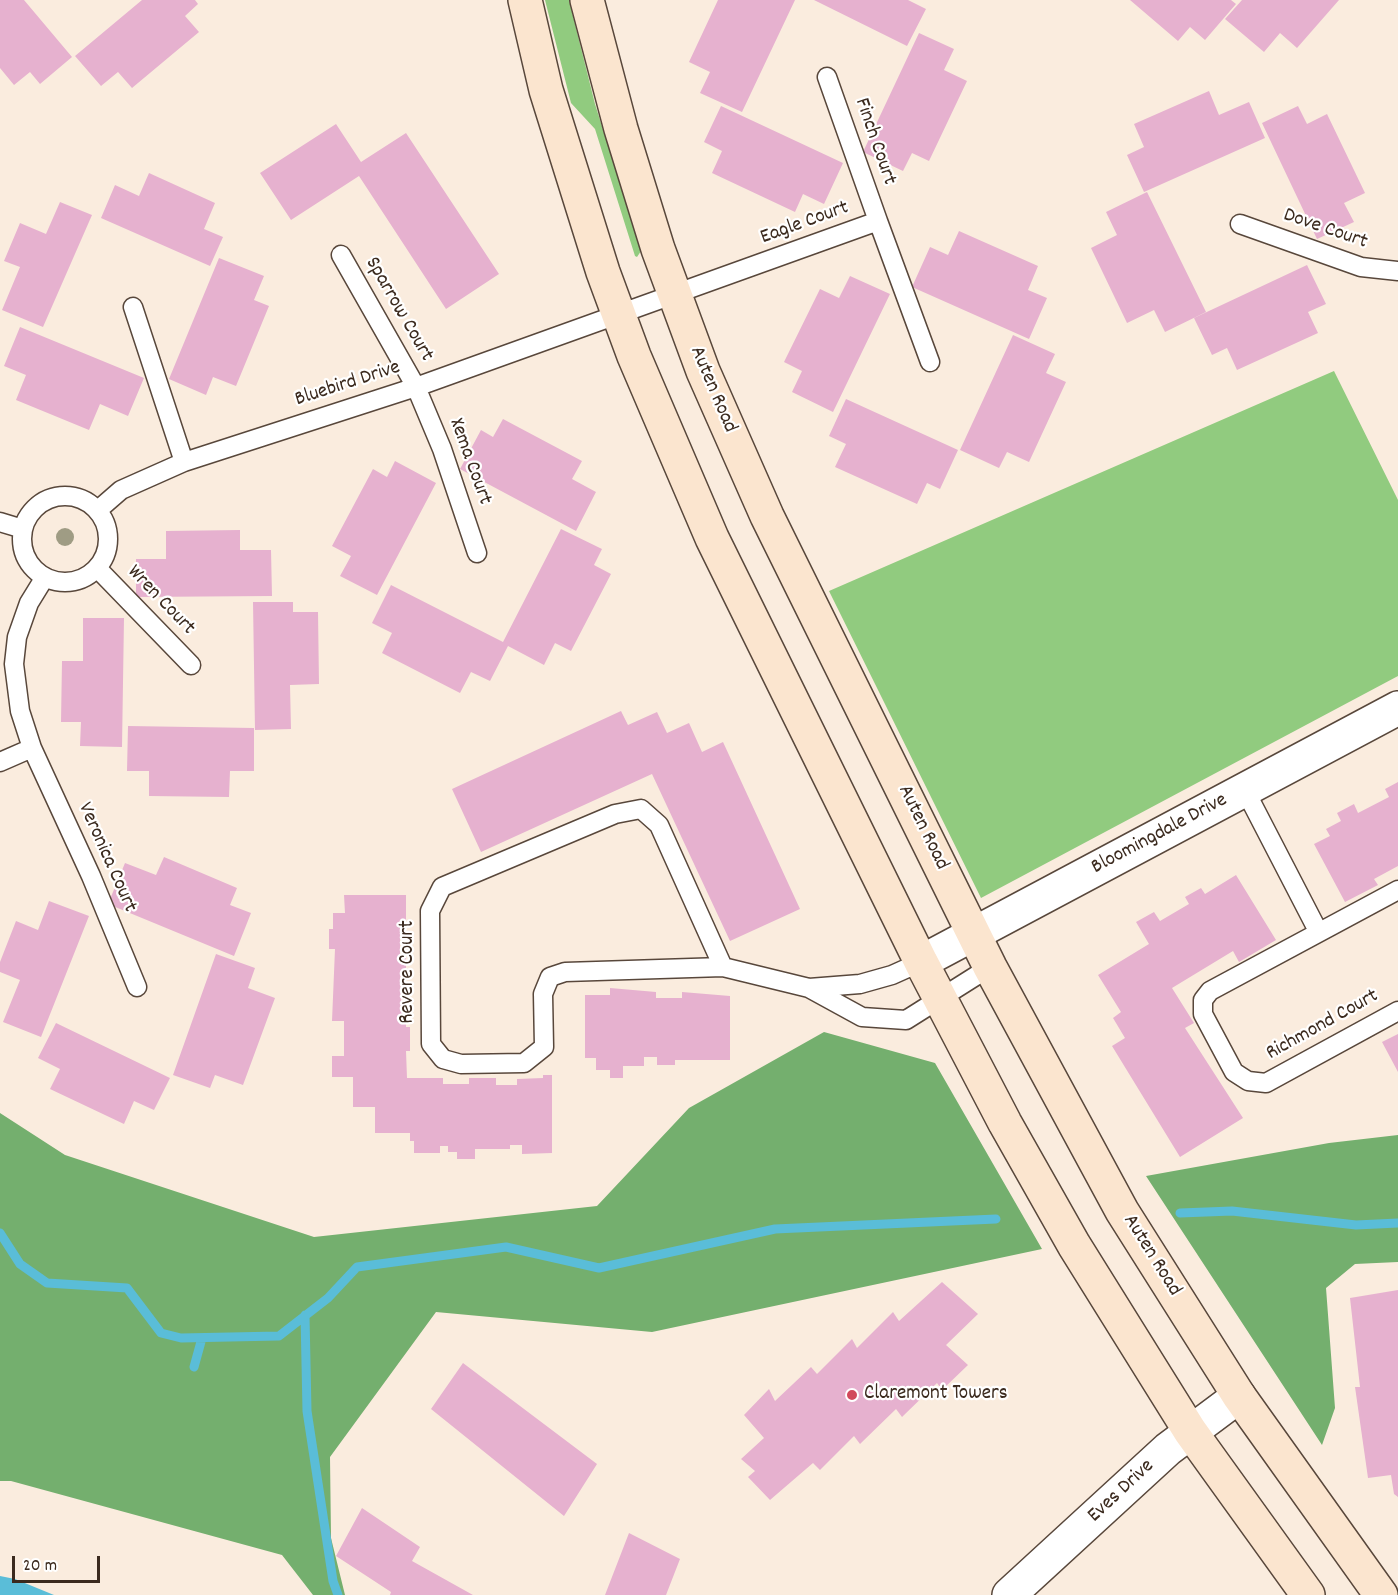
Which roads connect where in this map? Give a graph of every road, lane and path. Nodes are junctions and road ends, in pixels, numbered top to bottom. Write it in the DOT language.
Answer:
graph roads {
  1 [pos="525,0"];
  2 [pos="587,0"];
  3 [pos="827,77"];
  4 [pos="878,221"];
  5 [pos="1240,224"];
  6 [pos="340,255"];
  7 [pos="1398,271"];
  8 [pos="675,295"];
  9 [pos="132,307"];
  10 [pos="618,315"];
  11 [pos="930,362"];
  12 [pos="416,387"];
  13 [pos="184,462"];
  14 [pos="98,510"];
  15 [pos="0,522"];
  16 [pos="23,529"];
  17 [pos="477,553"];
  18 [pos="97,568"];
  19 [pos="45,577"];
  20 [pos="191,665"];
  21 [pos="1398,708"];
  22 [pos="32,748"];
  23 [pos="0,762"];
  24 [pos="1245,790"];
  25 [pos="1398,890"];
  26 [pos="1318,931"];
  27 [pos="975,933"];
  28 [pos="921,962"];
  29 [pos="723,967"];
  30 [pos="990,967"];
  31 [pos="137,987"];
  32 [pos="809,988"];
  33 [pos="941,998"];
  34 [pos="1398,1011"];
  35 [pos="1239,1396"];
  36 [pos="1190,1431"];
  37 [pos="1009,1595"];
  38 [pos="1308,1595"];
  39 [pos="1381,1595"];
  1 -- 10 [label="street"];
  2 -- 8 [label="street, Auten Road"];
  3 -- 4 [label="lane, Finch Court"];
  4 -- 8 [label="lane, Eagle Court"];
  4 -- 11 [label="lane, Eagle Court"];
  5 -- 7 [label="lane, Dove Court"];
  6 -- 12 [label="lane, Sparrow Court"];
  8 -- 10 [label="lane, Eagle Court"];
  8 -- 27 [label="street, Auten Road"];
  9 -- 13 [label="lane"];
  10 -- 12 [label="lane, Bluebird Drive"];
  10 -- 28 [label="street"];
  12 -- 13 [label="lane, Bluebird Drive"];
  12 -- 17 [label="lane, Xema Court"];
  13 -- 14 [label="lane, Bluebird Drive"];
  14 -- 16 [label="lane"];
  14 -- 18 [label="lane"];
  15 -- 16 [label="lane"];
  16 -- 19 [label="lane"];
  18 -- 19 [label="lane"];
  18 -- 20 [label="lane, Wren Court"];
  19 -- 22 [label="lane"];
  21 -- 24 [label="street, Bloomingdale Drive"];
  22 -- 23 [label="lane"];
  22 -- 31 [label="lane, Veronica Court"];
  24 -- 26 [label="lane"];
  24 -- 27 [label="street, Bloomingdale Drive"];
  25 -- 26 [label="lane, Richmond Court"];
  26 -- 34 [label="lane, Richmond Court"];
  27 -- 28 [label="street, Bloomingdale Drive"];
  27 -- 30 [label="street, Auten Road"];
  28 -- 32 [label="lane, Revere Court"];
  28 -- 33 [label="street"];
  29 -- 29 [label="lane, Revere Court"];
  29 -- 32 [label="lane, Revere Court"];
  30 -- 33 [label="lane, Revere Court"];
  30 -- 35 [label="street, Auten Road"];
  32 -- 33 [label="lane, Revere Court"];
  33 -- 36 [label="street"];
  35 -- 36 [label="street, Eves Drive"];
  35 -- 39 [label="street, Auten Road"];
  36 -- 37 [label="street, Eves Drive"];
  36 -- 38 [label="street"];
}
